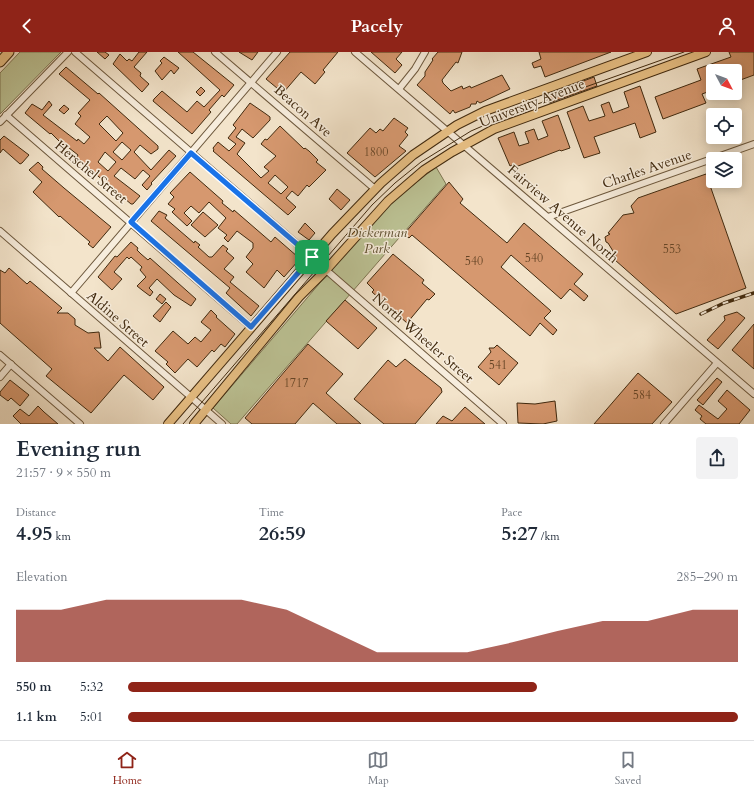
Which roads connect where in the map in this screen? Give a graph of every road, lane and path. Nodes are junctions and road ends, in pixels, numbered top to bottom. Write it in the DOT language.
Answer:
graph roads {
  1 [pos="9,52"];
  2 [pos="68,52"];
  3 [pos="75,52"];
  4 [pos="215,52"];
  5 [pos="277,52"];
  6 [pos="355,52"];
  7 [pos="425,52"];
  8 [pos="647,52"];
  9 [pos="706,52"];
  10 [pos="633,54"];
  11 [pos="0,61"];
  12 [pos="251,82"];
  13 [pos="399,89"];
  14 [pos="6,115"];
  15 [pos="0,122"];
  16 [pos="448,131"];
  17 [pos="754,144"];
  18 [pos="463,146"];
  19 [pos="191,153"];
  20 [pos="375,189"];
  21 [pos="548,217"];
  22 [pos="131,222"];
  23 [pos="0,231"];
  24 [pos="312,257"];
  25 [pos="326,270"];
  26 [pos="71,293"];
  27 [pos="251,327"];
  28 [pos="0,355"];
  29 [pos="718,363"];
  30 [pos="11,364"];
  31 [pos="0,377"];
  32 [pos="754,394"];
  33 [pos="191,397"];
  34 [pos="205,410"];
  35 [pos="80,424"];
  36 [pos="168,424"];
  37 [pos="194,424"];
  38 [pos="222,424"];
  39 [pos="503,424"];
  40 [pos="664,424"];
  1 -- 11 [label="highway"];
  2 -- 14 [label="street"];
  3 -- 19 [label="street"];
  4 -- 12 [label="street, Beacon Ave"];
  5 -- 12 [label="street"];
  6 -- 13 [label="street, Fairview Avenue North"];
  7 -- 13 [label="street"];
  8 -- 10 [label="main road, University Avenue"];
  9 -- 18 [label="main road, University Avenue"];
  10 -- 16 [label="main road, University Avenue"];
  12 -- 19 [label="street"];
  12 -- 20 [label="street, Beacon Ave"];
  13 -- 16 [label="street, Fairview Avenue North"];
  14 -- 15 [label="street"];
  14 -- 22 [label="street, Herschel Street"];
  16 -- 18 [label="street, Fairview Avenue North"];
  16 -- 20 [label="main road, University Avenue"];
  17 -- 21 [label="street, Charles Avenue"];
  18 -- 21 [label="street, Fairview Avenue North"];
  18 -- 25 [label="main road, University Avenue"];
  19 -- 22 [label="street"];
  19 -- 24 [label="street"];
  20 -- 24 [label="main road, University Avenue"];
  21 -- 29 [label="street, Fairview Avenue North"];
  22 -- 26 [label="street"];
  22 -- 27 [label="street, Herschel Street"];
  23 -- 26 [label="street, Aldine Street"];
  24 -- 27 [label="main road, University Avenue"];
  25 -- 34 [label="main road, University Avenue"];
  25 -- 39 [label="street, North Wheeler Street"];
  26 -- 33 [label="street, Aldine Street"];
  27 -- 33 [label="main road, University Avenue"];
  28 -- 30 [label="street"];
  29 -- 32 [label="street, Fairview Avenue North"];
  29 -- 40 [label="street"];
  30 -- 31 [label="street"];
  30 -- 35 [label="street"];
  33 -- 34 [label="street, Aldine Street"];
  33 -- 36 [label="main road, University Avenue"];
  34 -- 37 [label="main road, University Avenue"];
  34 -- 38 [label="street, Aldine Street"];
}
